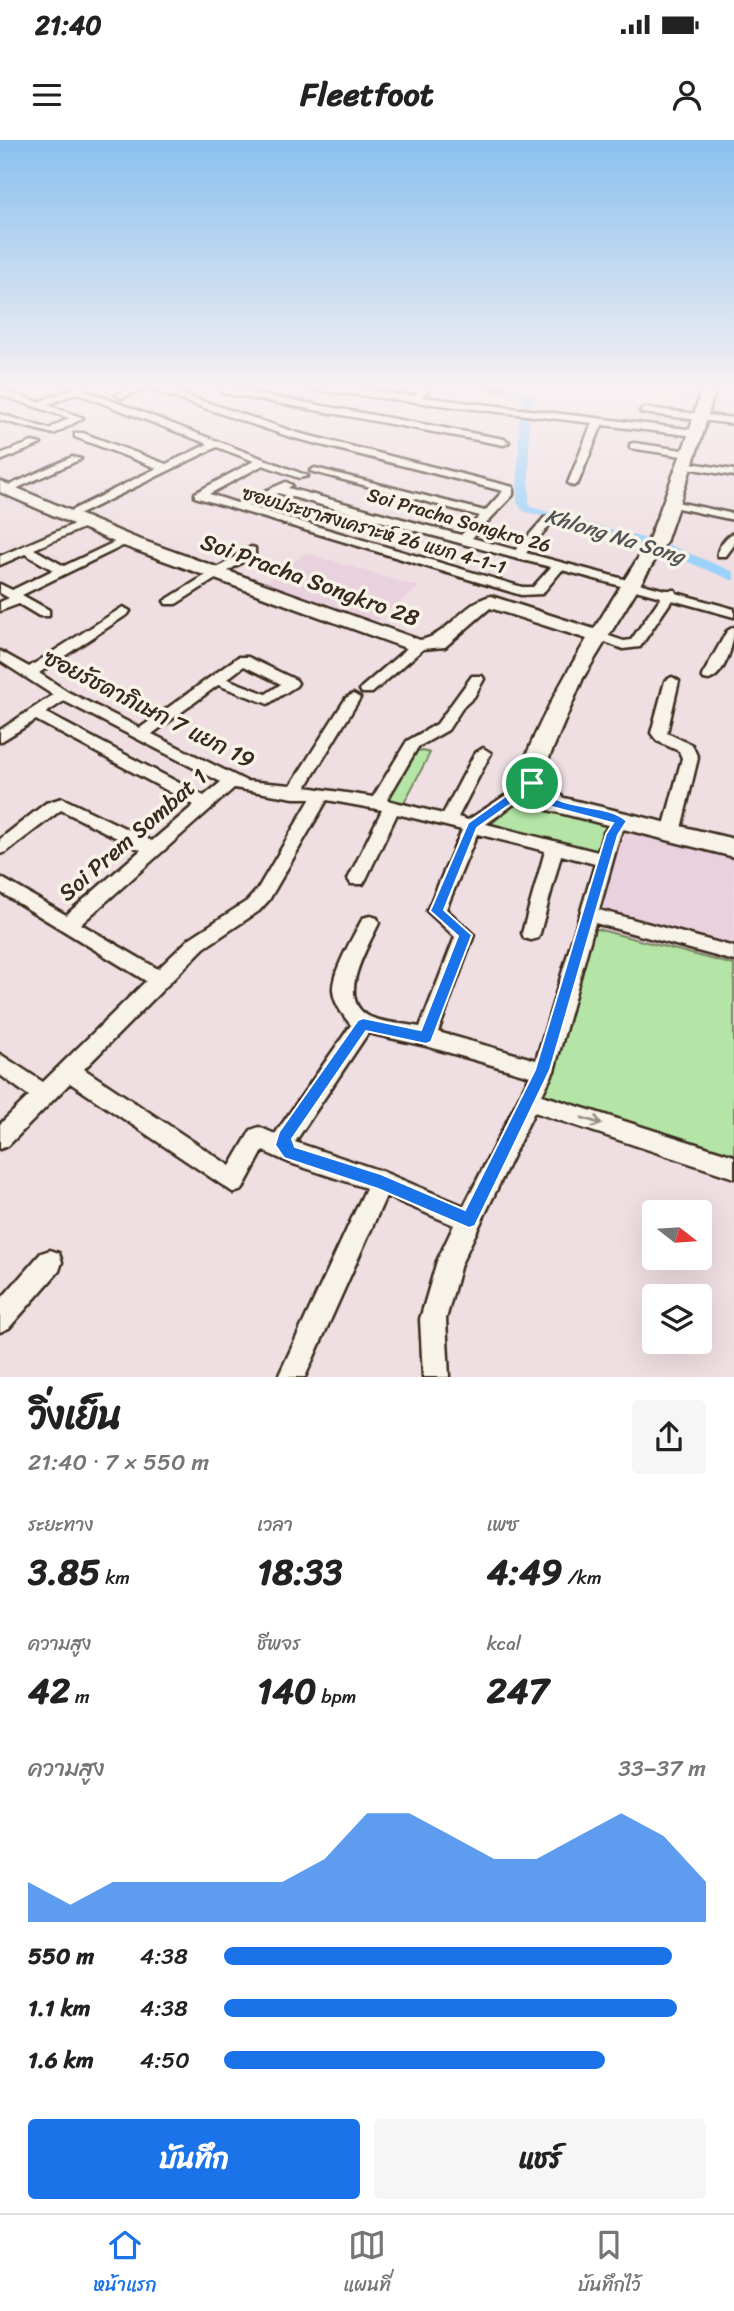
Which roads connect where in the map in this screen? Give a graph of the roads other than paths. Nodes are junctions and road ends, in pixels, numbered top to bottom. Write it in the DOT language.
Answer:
graph roads {
  1 [pos="36,444"];
  2 [pos="102,444"];
  3 [pos="215,444"];
  4 [pos="329,444"];
  5 [pos="589,444"];
  6 [pos="693,444"];
  7 [pos="634,446"];
  8 [pos="0,458"];
  9 [pos="76,459"];
  10 [pos="687,459"];
  11 [pos="262,461"];
  12 [pos="329,463"];
  13 [pos="167,468"];
  14 [pos="315,471"];
  15 [pos="734,473"];
  16 [pos="303,476"];
  17 [pos="573,483"];
  18 [pos="4,487"];
  19 [pos="278,489"];
  20 [pos="672,504"];
  21 [pos="237,507"];
  22 [pos="489,515"];
  23 [pos="734,517"];
  24 [pos="78,519"];
  25 [pos="549,519"];
  26 [pos="734,537"];
  27 [pos="465,538"];
  28 [pos="127,541"];
  29 [pos="29,547"];
  30 [pos="251,551"];
  31 [pos="722,554"];
  32 [pos="518,555"];
  33 [pos="0,561"];
  34 [pos="559,566"];
  35 [pos="69,568"];
  36 [pos="217,572"];
  37 [pos="631,584"];
  38 [pos="670,593"];
  39 [pos="10,594"];
  40 [pos="171,601"];
  41 [pos="0,607"];
  42 [pos="123,611"];
  43 [pos="734,612"];
  44 [pos="44,613"];
  45 [pos="734,631"];
  46 [pos="597,636"];
  47 [pos="418,646"];
  48 [pos="0,655"];
  49 [pos="30,673"];
  50 [pos="709,676"];
  51 [pos="477,678"];
  52 [pos="215,679"];
  53 [pos="672,681"];
  54 [pos="63,695"];
  55 [pos="35,713"];
  56 [pos="141,734"];
  57 [pos="0,737"];
  58 [pos="483,753"];
  59 [pos="232,781"];
  60 [pos="532,783"];
  61 [pos="294,793"];
  62 [pos="322,794"];
  63 [pos="205,804"];
  64 [pos="384,805"];
  65 [pos="448,820"];
  66 [pos="621,821"];
  67 [pos="472,826"];
  68 [pos="671,833"];
  69 [pos="555,847"];
  70 [pos="0,848"];
  71 [pos="734,848"];
  72 [pos="153,849"];
  73 [pos="604,860"];
  74 [pos="357,879"];
  75 [pos="0,884"];
  76 [pos="588,914"];
  77 [pos="370,923"];
  78 [pos="67,925"];
  79 [pos="531,933"];
  80 [pos="734,954"];
  81 [pos="160,980"];
  82 [pos="363,1024"];
  83 [pos="426,1037"];
  84 [pos="0,1063"];
  85 [pos="68,1070"];
  86 [pos="543,1070"];
  87 [pos="44,1095"];
  88 [pos="527,1100"];
  89 [pos="0,1139"];
  90 [pos="290,1153"];
  91 [pos="734,1167"];
  92 [pos="381,1182"];
  93 [pos="469,1220"];
  94 [pos="50,1262"];
  95 [pos="0,1319"];
  96 [pos="291,1377"];
  97 [pos="436,1377"];
  1 -- 8 [label="street"];
  2 -- 13 [label="street"];
  3 -- 11 [label="street"];
  3 -- 13 [label="street"];
  4 -- 22 [label="street"];
  5 -- 17 [label="street"];
  6 -- 10 [label="main road"];
  7 -- 10 [label="street"];
  9 -- 18 [label="street"];
  10 -- 15 [label="street"];
  10 -- 20 [label="main road"];
  11 -- 16 [label="street"];
  11 -- 21 [label="street, ซอยประชาสงเคราะห์ 26 แยก 4-1-1"];
  12 -- 14 [label="street"];
  13 -- 24 [label="street"];
  14 -- 16 [label="street"];
  14 -- 22 [label="street"];
  16 -- 19 [label="street"];
  18 -- 24 [label="street, Soi Pracha Songkro 28"];
  19 -- 21 [label="street"];
  19 -- 27 [label="street, Soi Pracha Songkro 26"];
  20 -- 23 [label="street"];
  20 -- 37 [label="main road"];
  21 -- 34 [label="street, ซอยประชาสงเคราะห์ 26 แยก 4-1-1"];
  22 -- 27 [label="street"];
  24 -- 28 [label="street, Soi Pracha Songkro 28"];
  24 -- 29 [label="street"];
  25 -- 32 [label="street"];
  26 -- 31 [label="street"];
  27 -- 32 [label="street, Soi Pracha Songkro 26"];
  28 -- 35 [label="street"];
  28 -- 36 [label="street, Soi Pracha Songkro 28"];
  30 -- 36 [label="street"];
  32 -- 34 [label="street, Soi Pracha Songkro 26"];
  33 -- 39 [label="street"];
  34 -- 37 [label="street, Soi Pracha Songkro 26"];
  36 -- 40 [label="street"];
  36 -- 47 [label="street, Soi Pracha Songkro 28"];
  37 -- 38 [label="street, Soi Pracha Songkro 26"];
  37 -- 46 [label="main road"];
  38 -- 43 [label="street, Soi Pracha Songkro 26"];
  38 -- 46 [label="street"];
  39 -- 41 [label="street"];
  39 -- 44 [label="street"];
  42 -- 49 [label="street"];
  45 -- 50 [label="street"];
  46 -- 47 [label="street, Soi Pracha Songkro 28"];
  46 -- 60 [label="main road"];
  47 -- 61 [label="street"];
  48 -- 49 [label="street, ซอยรัชดาภิเษก 7 แยก 19"];
  49 -- 54 [label="street, ซอยรัชดาภิเษก 7 แยก 19"];
  51 -- 64 [label="street"];
  52 -- 56 [label="street"];
  53 -- 68 [label="street"];
  54 -- 55 [label="street"];
  54 -- 56 [label="street, ซอยรัชดาภิเษก 7 แยก 19"];
  55 -- 57 [label="street"];
  55 -- 63 [label="street"];
  56 -- 59 [label="street, ซอยรัชดาภิเษก 7 แยก 19"];
  58 -- 65 [label="street"];
  59 -- 61 [label="street, ซอยรัชดาภิเษก 7 แยก 19"];
  59 -- 63 [label="street, Soi Prem Sombat 1"];
  60 -- 66 [label="main road"];
  60 -- 67 [label="street"];
  61 -- 62 [label="street, ซอยรัชดาภิเษก 7 แยก 19"];
  62 -- 64 [label="street, ซอยรัชดาภิเษก 7 แยก 19"];
  62 -- 81 [label="street"];
  63 -- 72 [label="street, Soi Prem Sombat 1"];
  64 -- 65 [label="street, ซอยรัชดาภิเษก 7 แยก 19"];
  64 -- 74 [label="street"];
  65 -- 67 [label="street, ซอยรัชดาภิเษก 7 แยก 19"];
  66 -- 68 [label="main road"];
  66 -- 73 [label="street"];
  67 -- 69 [label="street, ซอยรัชดาภิเษก 7 แยก 19"];
  67 -- 83 [label="street"];
  68 -- 71 [label="main road"];
  69 -- 73 [label="street, ซอยรัชดาภิเษก 7 แยก 19"];
  69 -- 79 [label="street"];
  70 -- 72 [label="street"];
  72 -- 78 [label="street, Soi Prem Sombat 1"];
  73 -- 76 [label="street"];
  75 -- 78 [label="street"];
  76 -- 80 [label="street"];
  76 -- 86 [label="street"];
  77 -- 82 [label="street"];
  78 -- 81 [label="street"];
  81 -- 85 [label="street"];
  82 -- 83 [label="street"];
  82 -- 90 [label="street"];
  83 -- 86 [label="street"];
  84 -- 87 [label="street"];
  85 -- 87 [label="street"];
  85 -- 90 [label="street"];
  86 -- 88 [label="street"];
  87 -- 89 [label="street"];
  88 -- 91 [label="street, one-way"];
  88 -- 93 [label="street"];
  90 -- 92 [label="street"];
  92 -- 93 [label="street"];
  92 -- 96 [label="street"];
  93 -- 97 [label="street"];
  94 -- 95 [label="street"];
}
